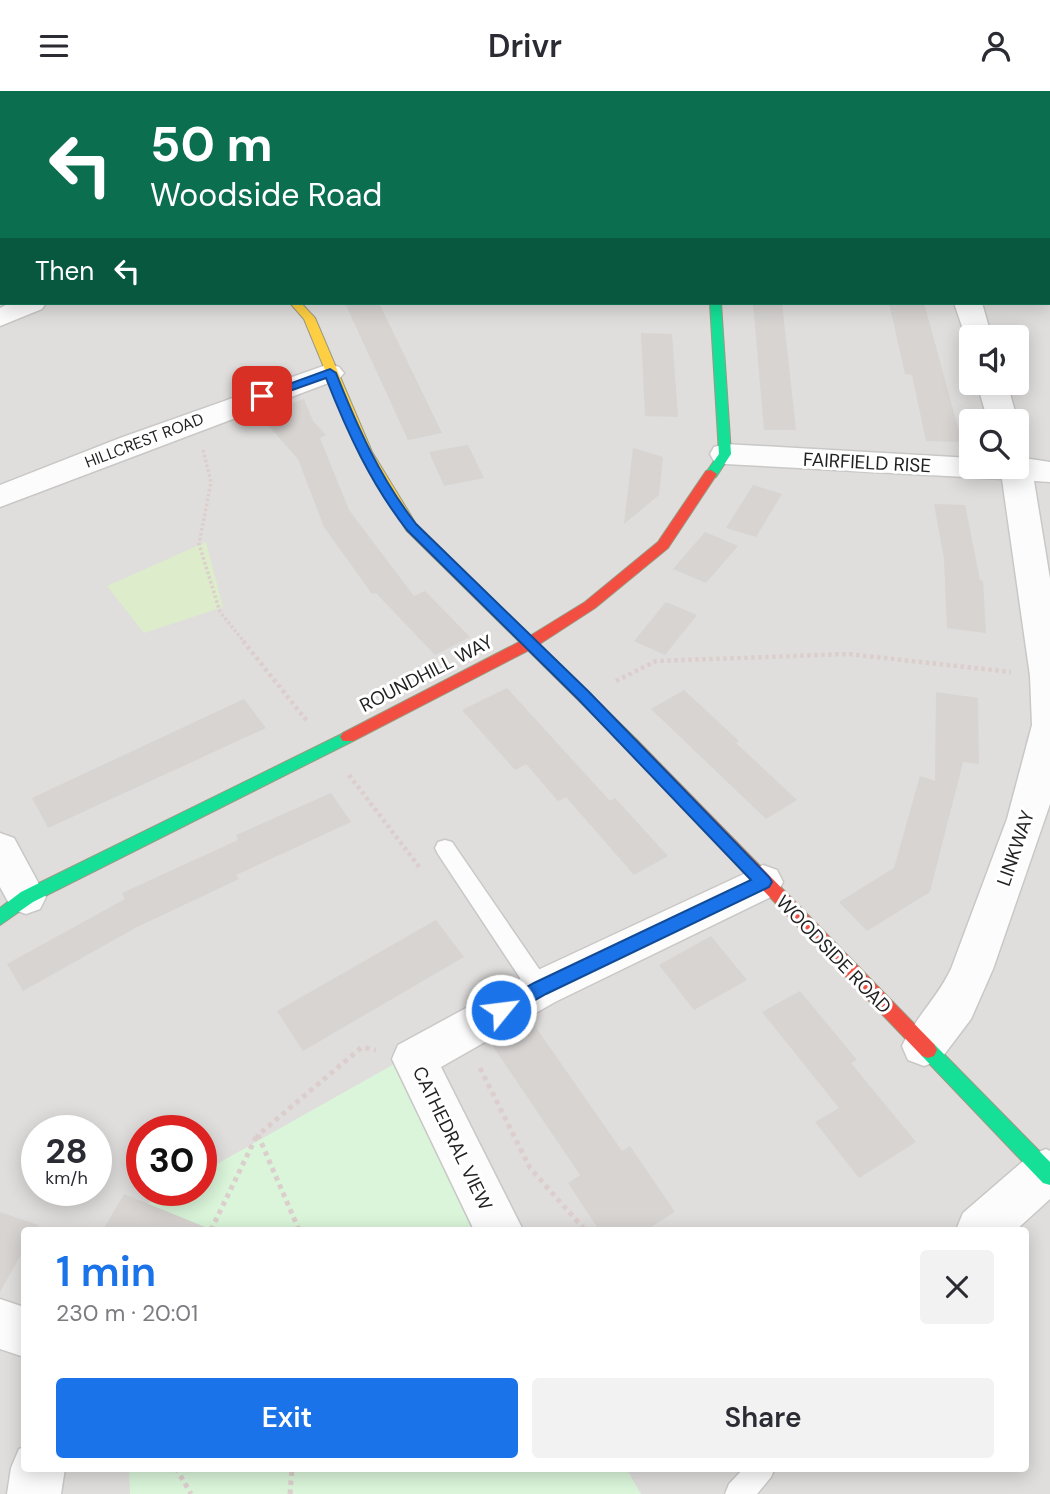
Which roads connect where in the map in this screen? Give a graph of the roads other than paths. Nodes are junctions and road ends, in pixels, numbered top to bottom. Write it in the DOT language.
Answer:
graph roads {
  1 [pos="28,305"];
  2 [pos="297,305"];
  3 [pos="715,305"];
  4 [pos="969,305"];
  5 [pos="0,318"];
  6 [pos="974,325"];
  7 [pos="330,373"];
  8 [pos="725,454"];
  9 [pos="959,466"];
  10 [pos="1029,479"];
  11 [pos="0,497"];
  12 [pos="530,643"];
  13 [pos="445,848"];
  14 [pos="0,849"];
  15 [pos="763,882"];
  16 [pos="13,908"];
  17 [pos="540,989"];
  18 [pos="924,1046"];
  19 [pos="1048,1174"];
  20 [pos="498,1227"];
  21 [pos="984,1227"];
  22 [pos="0,1324"];
  23 [pos="21,1331"];
  24 [pos="37,1472"];
  25 [pos="758,1472"];
  26 [pos="34,1494"];
  27 [pos="739,1494"];
  1 -- 5 [label="street"];
  2 -- 7 [label="street, WOODSIDE ROAD"];
  3 -- 8 [label="street"];
  4 -- 6 [label="street"];
  7 -- 11 [label="street, HILLCREST ROAD"];
  7 -- 12 [label="street, WOODSIDE ROAD"];
  8 -- 9 [label="street, FAIRFIELD RISE"];
  8 -- 12 [label="street, ROUNDHILL WAY"];
  10 -- 18 [label="street, LINKWAY"];
  12 -- 15 [label="street, WOODSIDE ROAD"];
  12 -- 16 [label="street, ROUNDHILL WAY"];
  13 -- 17 [label="lane"];
  14 -- 16 [label="street"];
  15 -- 17 [label="street, CATHEDRAL VIEW"];
  15 -- 18 [label="street, WOODSIDE ROAD"];
  17 -- 20 [label="street, CATHEDRAL VIEW"];
  18 -- 19 [label="street, WOODSIDE ROAD"];
  19 -- 21 [label="street"];
  22 -- 23 [label="street"];
  24 -- 26 [label="street"];
  25 -- 27 [label="lane"];
}
